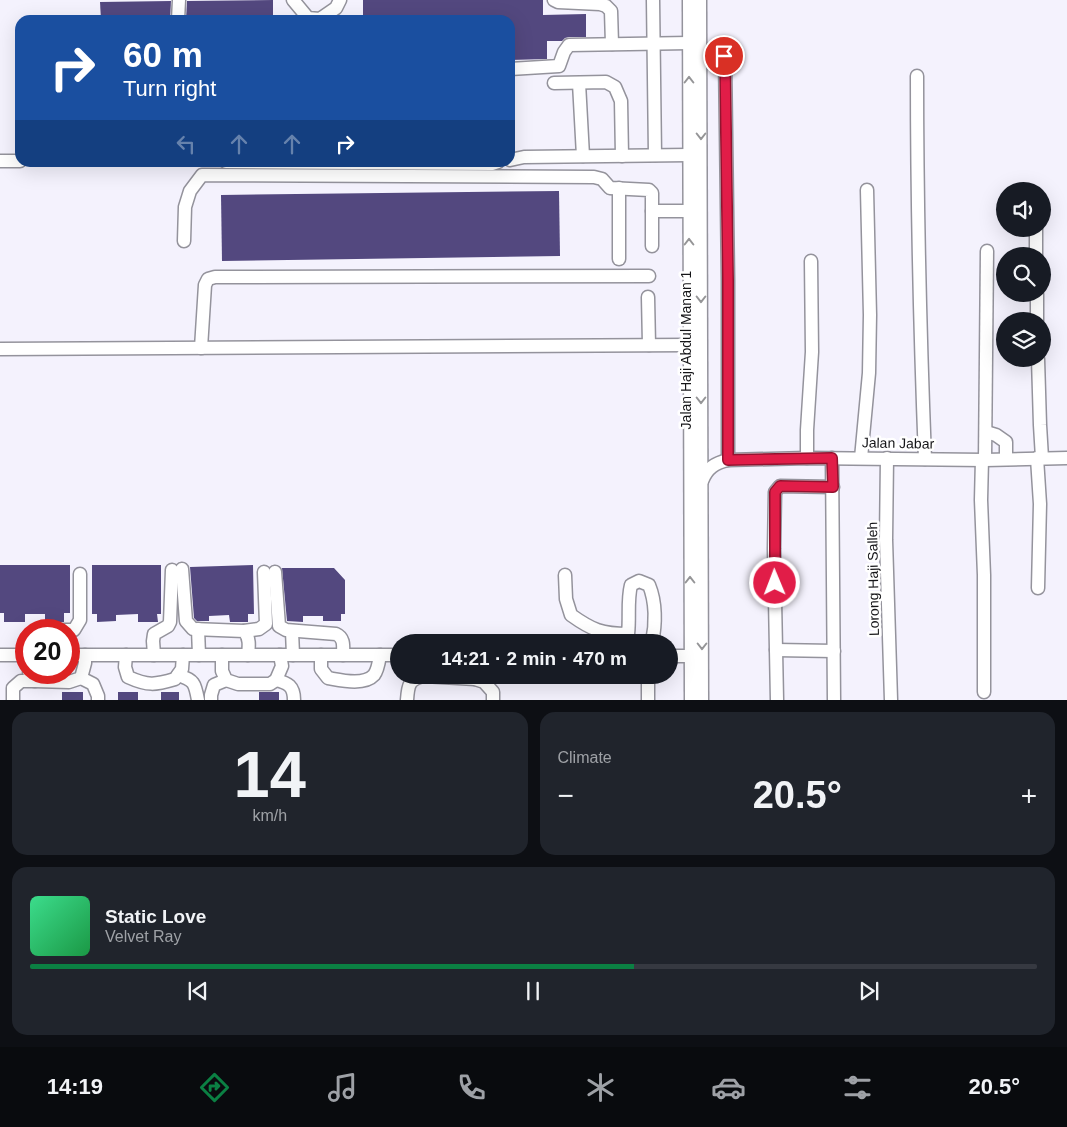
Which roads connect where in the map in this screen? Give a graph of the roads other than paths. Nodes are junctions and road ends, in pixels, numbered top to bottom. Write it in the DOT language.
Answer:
graph roads {
  1 [pos="179,0"];
  2 [pos="292,0"];
  3 [pos="340,0"];
  4 [pos="554,0"];
  5 [pos="653,0"];
  6 [pos="689,0"];
  7 [pos="700,0"];
  8 [pos="178,15"];
  9 [pos="305,15"];
  10 [pos="326,15"];
  11 [pos="689,42"];
  12 [pos="654,43"];
  13 [pos="612,44"];
  14 [pos="708,52"];
  15 [pos="515,68"];
  16 [pos="917,76"];
  17 [pos="554,83"];
  18 [pos="579,83"];
  19 [pos="655,155"];
  20 [pos="689,155"];
  21 [pos="583,156"];
  22 [pos="622,156"];
  23 [pos="515,159"];
  24 [pos="0,161"];
  25 [pos="15,162"];
  26 [pos="620,188"];
  27 [pos="866,190"];
  28 [pos="689,210"];
  29 [pos="652,211"];
  30 [pos="184,241"];
  31 [pos="652,246"];
  32 [pos="987,251"];
  33 [pos="619,259"];
  34 [pos="811,261"];
  35 [pos="649,276"];
  36 [pos="648,297"];
  37 [pos="649,345"];
  38 [pos="690,345"];
  39 [pos="201,348"];
  40 [pos="0,349"];
  41 [pos="1038,367"];
  42 [pos="986,432"];
  43 [pos="701,441"];
  44 [pos="807,458"];
  45 [pos="832,458"];
  46 [pos="861,458"];
  47 [pos="887,458"];
  48 [pos="1040,458"];
  49 [pos="1067,458"];
  50 [pos="925,459"];
  51 [pos="984,459"];
  52 [pos="1006,459"];
  53 [pos="728,460"];
  54 [pos="702,483"];
  55 [pos="833,487"];
  56 [pos="80,574"];
  57 [pos="565,575"];
  58 [pos="1038,588"];
  59 [pos="80,619"];
  60 [pos="198,628"];
  61 [pos="244,631"];
  62 [pos="292,631"];
  63 [pos="613,634"];
  64 [pos="628,634"];
  65 [pos="653,634"];
  66 [pos="776,650"];
  67 [pos="834,651"];
  68 [pos="0,655"];
  69 [pos="15,655"];
  70 [pos="80,655"];
  71 [pos="85,655"];
  72 [pos="126,655"];
  73 [pos="154,655"];
  74 [pos="183,655"];
  75 [pos="199,655"];
  76 [pos="222,655"];
  77 [pos="248,655"];
  78 [pos="286,655"];
  79 [pos="321,655"];
  80 [pos="343,656"];
  81 [pos="380,656"];
  82 [pos="390,656"];
  83 [pos="678,656"];
  84 [pos="690,656"];
  85 [pos="178,675"];
  86 [pos="81,678"];
  87 [pos="226,680"];
  88 [pos="276,680"];
  89 [pos="18,684"];
  90 [pos="410,684"];
  91 [pos="486,684"];
  92 [pos="648,684"];
  93 [pos="984,692"];
  94 [pos="12,700"];
  95 [pos="98,700"];
  96 [pos="198,700"];
  97 [pos="211,700"];
  98 [pos="294,700"];
  99 [pos="407,700"];
  100 [pos="493,700"];
  101 [pos="648,700"];
  102 [pos="690,700"];
  103 [pos="702,700"];
  104 [pos="777,700"];
  105 [pos="834,700"];
  106 [pos="892,700"];
  1 -- 8 [label="street"];
  2 -- 9 [label="street"];
  3 -- 10 [label="street"];
  4 -- 13 [label="street"];
  5 -- 12 [label="street"];
  6 -- 11 [label="street, Jalan Haji Abdul Manan 1"];
  7 -- 14 [label="street, Jalan Haji Abdul Manan 1"];
  11 -- 12 [label="street"];
  20 -- 11 [label="street, Jalan Haji Abdul Manan 1, one-way"];
  12 -- 13 [label="street"];
  12 -- 19 [label="street"];
  13 -- 15 [label="street"];
  14 -- 43 [label="street, Jalan Haji Abdul Manan 1, one-way"];
  14 -- 53 [label="street"];
  16 -- 50 [label="street"];
  17 -- 18 [label="street"];
  18 -- 21 [label="street"];
  18 -- 22 [label="street"];
  19 -- 20 [label="street"];
  19 -- 22 [label="street"];
  20 -- 28 [label="street, Jalan Haji Abdul Manan 1"];
  21 -- 22 [label="street"];
  21 -- 23 [label="street"];
  24 -- 25 [label="street"];
  26 -- 29 [label="street"];
  26 -- 30 [label="street"];
  26 -- 33 [label="street"];
  27 -- 46 [label="street"];
  28 -- 29 [label="street"];
  38 -- 28 [label="street, Jalan Haji Abdul Manan 1, one-way"];
  29 -- 31 [label="street"];
  32 -- 42 [label="street"];
  34 -- 44 [label="street"];
  35 -- 39 [label="street"];
  36 -- 37 [label="street"];
  37 -- 38 [label="street"];
  37 -- 39 [label="street"];
  84 -- 38 [label="street, Jalan Haji Abdul Manan 1, one-way"];
  39 -- 40 [label="street"];
  41 -- 48 [label="street"];
  42 -- 51 [label="street"];
  42 -- 52 [label="street"];
  43 -- 53 [label="street"];
  43 -- 54 [label="street, Jalan Haji Abdul Manan 1"];
  44 -- 45 [label="street, Jalan Jabar"];
  44 -- 53 [label="street, Jalan Jabar"];
  45 -- 46 [label="street, Jalan Jabar"];
  45 -- 55 [label="street"];
  46 -- 47 [label="street, Jalan Jabar"];
  47 -- 50 [label="street, Jalan Jabar"];
  47 -- 106 [label="street, Lorong Haji Salleh"];
  48 -- 49 [label="street, Jalan Jabar"];
  48 -- 52 [label="street, Jalan Jabar"];
  48 -- 58 [label="street"];
  50 -- 51 [label="street, Jalan Jabar"];
  51 -- 52 [label="street, Jalan Jabar"];
  51 -- 93 [label="street"];
  53 -- 54 [label="street"];
  54 -- 103 [label="street, Jalan Haji Abdul Manan 1, one-way"];
  55 -- 66 [label="street"];
  55 -- 67 [label="street"];
  56 -- 59 [label="street"];
  57 -- 63 [label="street"];
  60 -- 61 [label="street"];
  60 -- 73 [label="street"];
  60 -- 75 [label="street"];
  61 -- 62 [label="street"];
  61 -- 77 [label="street"];
  62 -- 78 [label="street"];
  62 -- 80 [label="street"];
  64 -- 65 [label="street"];
  66 -- 67 [label="street"];
  66 -- 104 [label="street"];
  67 -- 105 [label="street"];
  68 -- 69 [label="street"];
  70 -- 71 [label="street"];
  71 -- 72 [label="street"];
  71 -- 86 [label="street"];
  72 -- 73 [label="street"];
  72 -- 85 [label="street"];
  73 -- 74 [label="street"];
  74 -- 75 [label="street"];
  74 -- 85 [label="street"];
  75 -- 76 [label="street"];
  76 -- 77 [label="street"];
  76 -- 87 [label="street"];
  77 -- 78 [label="street"];
  78 -- 79 [label="street"];
  78 -- 88 [label="street"];
  79 -- 80 [label="street"];
  79 -- 81 [label="street"];
  80 -- 81 [label="street"];
  81 -- 82 [label="street"];
  83 -- 84 [label="street"];
  84 -- 102 [label="street, Jalan Haji Abdul Manan 1"];
  85 -- 96 [label="street"];
  86 -- 95 [label="street"];
  87 -- 88 [label="street"];
  87 -- 97 [label="street"];
  88 -- 98 [label="street"];
  89 -- 94 [label="street"];
  90 -- 99 [label="street"];
  91 -- 100 [label="street"];
  92 -- 101 [label="street"];
}
